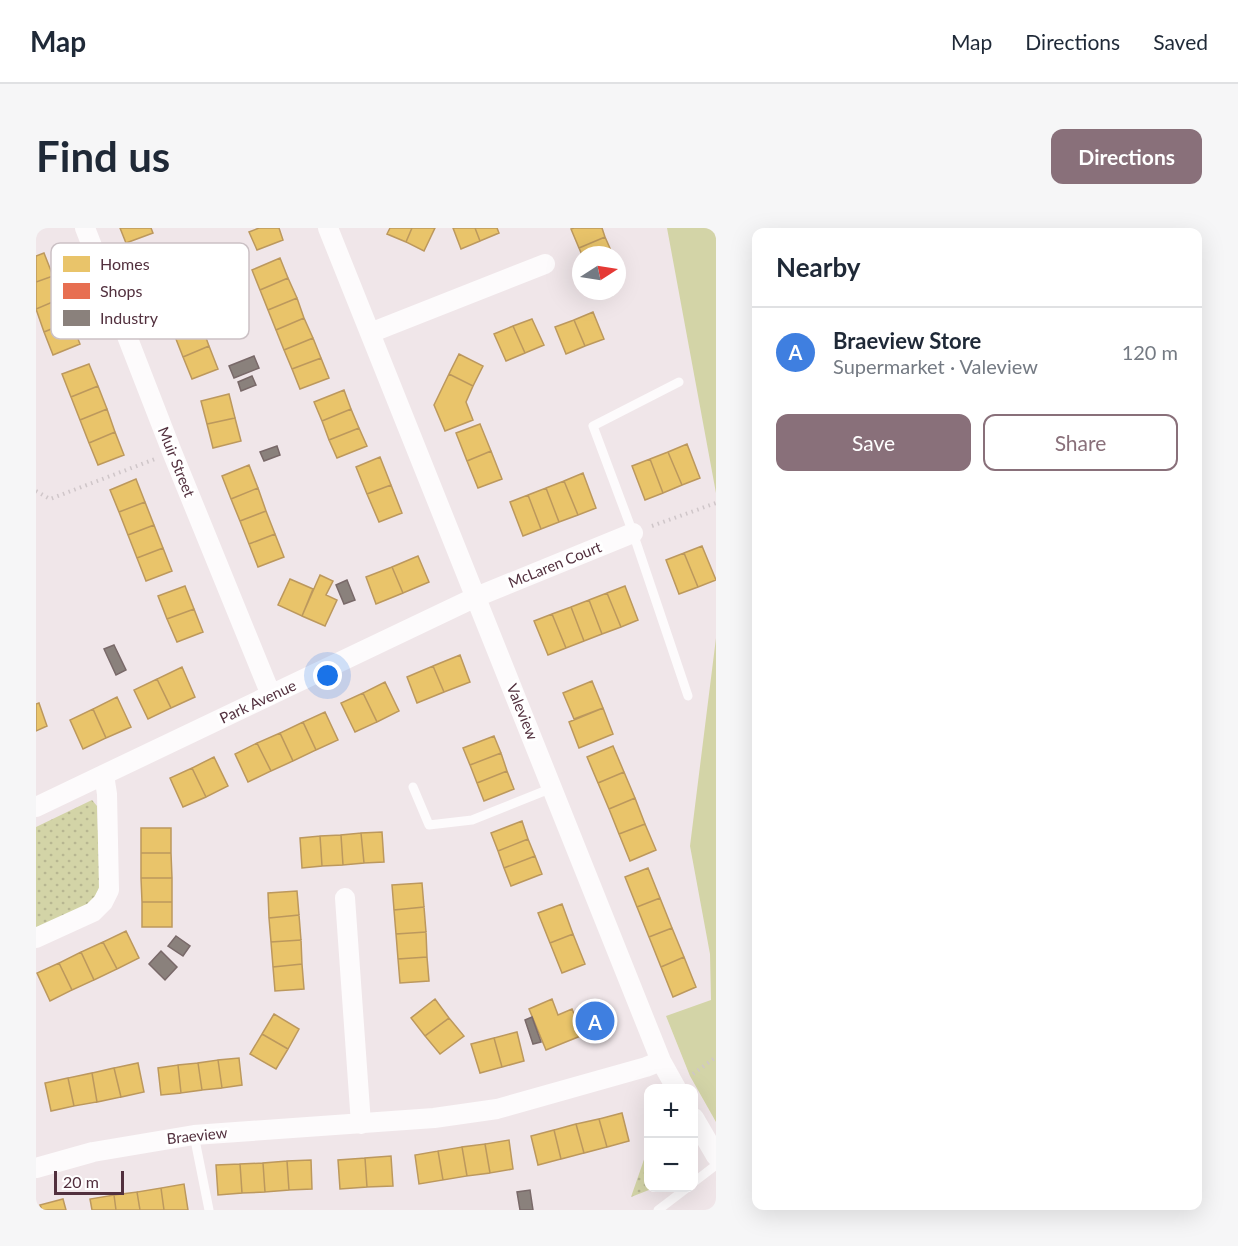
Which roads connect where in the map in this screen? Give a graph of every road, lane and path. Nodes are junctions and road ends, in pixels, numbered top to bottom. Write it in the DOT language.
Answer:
graph roads {
  1 [pos="85,228"];
  2 [pos="328,228"];
  3 [pos="91,243"];
  4 [pos="545,264"];
  5 [pos="370,333"];
  6 [pos="128,339"];
  7 [pos="679,382"];
  8 [pos="172,452"];
  9 [pos="36,491"];
  10 [pos="716,503"];
  11 [pos="633,533"];
  12 [pos="476,597"];
  13 [pos="271,695"];
  14 [pos="688,696"];
  15 [pos="104,775"];
  16 [pos="413,787"];
  17 [pos="552,788"];
  18 [pos="36,807"];
  19 [pos="345,898"];
  20 [pos="36,938"];
  21 [pos="716,1057"];
  22 [pos="661,1061"];
  23 [pos="673,1084"];
  24 [pos="679,1084"];
  25 [pos="361,1124"];
  26 [pos="698,1126"];
  27 [pos="194,1135"];
  28 [pos="716,1156"];
  29 [pos="716,1165"];
  30 [pos="36,1168"];
  31 [pos="698,1178"];
  32 [pos="682,1192"];
  33 [pos="208,1210"];
  34 [pos="658,1210"];
  1 -- 3 [label="street, Muir Street"];
  2 -- 5 [label="street, Valeview"];
  4 -- 5 [label="street"];
  5 -- 12 [label="street, Valeview"];
  6 -- 8 [label="street, Muir Street"];
  7 -- 11 [label="lane"];
  8 -- 9 [label="path"];
  8 -- 13 [label="street, Muir Street"];
  10 -- 11 [label="path"];
  11 -- 12 [label="street, McLaren Court"];
  11 -- 14 [label="lane"];
  12 -- 13 [label="street, Park Avenue"];
  12 -- 17 [label="street, Valeview"];
  13 -- 15 [label="street, Park Avenue"];
  15 -- 18 [label="street, Park Avenue"];
  15 -- 20 [label="street"];
  16 -- 17 [label="lane"];
  17 -- 22 [label="street, Valeview"];
  19 -- 25 [label="street"];
  21 -- 24 [label="path"];
  22 -- 23 [label="street, Valeview"];
  22 -- 25 [label="street, Braeview"];
  25 -- 27 [label="street, Braeview"];
  26 -- 28 [label="street"];
  27 -- 30 [label="street, Braeview"];
  27 -- 33 [label="lane"];
  29 -- 31 [label="lane"];
  32 -- 34 [label="lane"];
}
